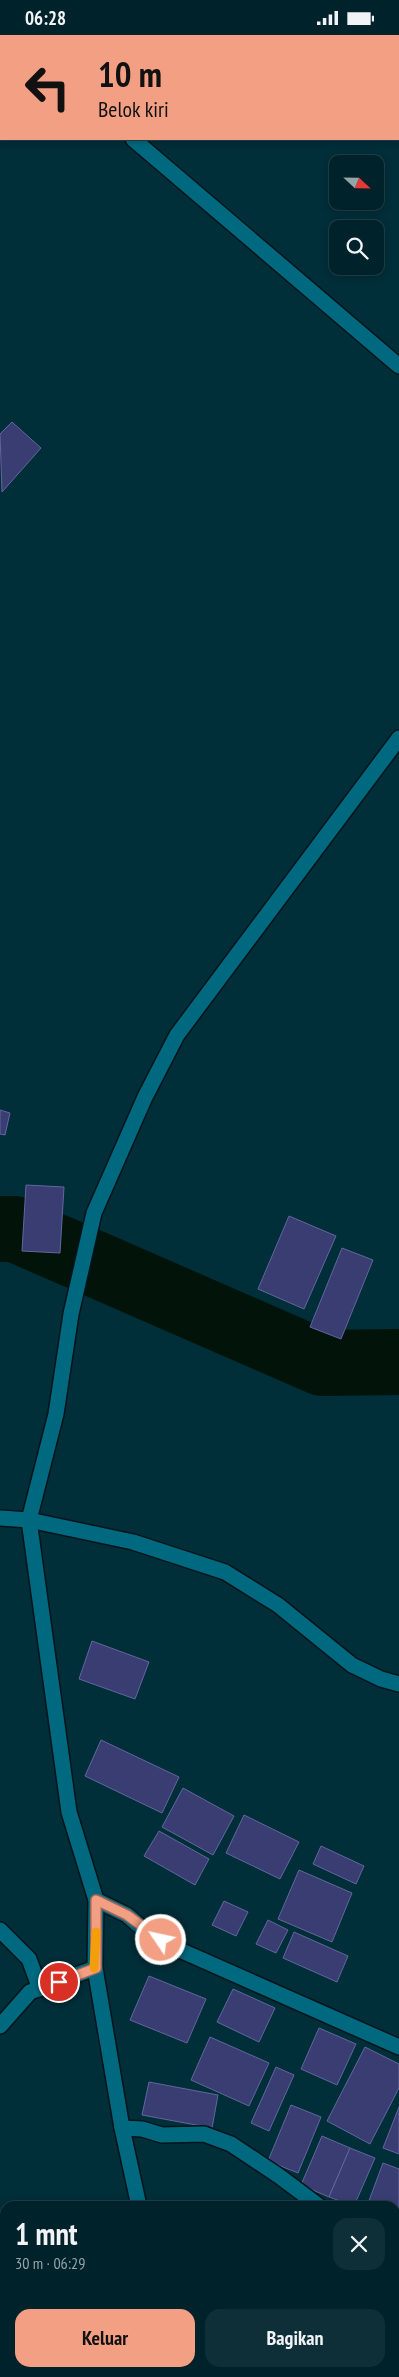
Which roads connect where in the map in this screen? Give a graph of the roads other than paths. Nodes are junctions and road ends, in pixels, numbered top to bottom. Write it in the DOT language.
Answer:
graph roads {
  1 [pos="134,140"];
  2 [pos="399,366"];
  3 [pos="399,739"];
  4 [pos="0,1518"];
  5 [pos="29,1520"];
  6 [pos="399,1684"];
  7 [pos="96,1900"];
  8 [pos="0,1930"];
  9 [pos="96,1968"];
  10 [pos="40,1989"];
  11 [pos="3,2017"];
  12 [pos="399,2047"];
  13 [pos="122,2128"];
  14 [pos="138,2201"];
  15 [pos="312,2201"];
  1 -- 2 [label="street"];
  3 -- 5 [label="street"];
  4 -- 5 [label="street"];
  5 -- 6 [label="street"];
  5 -- 7 [label="street"];
  7 -- 9 [label="street"];
  7 -- 12 [label="street"];
  8 -- 10 [label="street"];
  9 -- 10 [label="street"];
  9 -- 13 [label="street"];
  10 -- 11 [label="street"];
  13 -- 14 [label="street"];
  13 -- 15 [label="street"];
}
